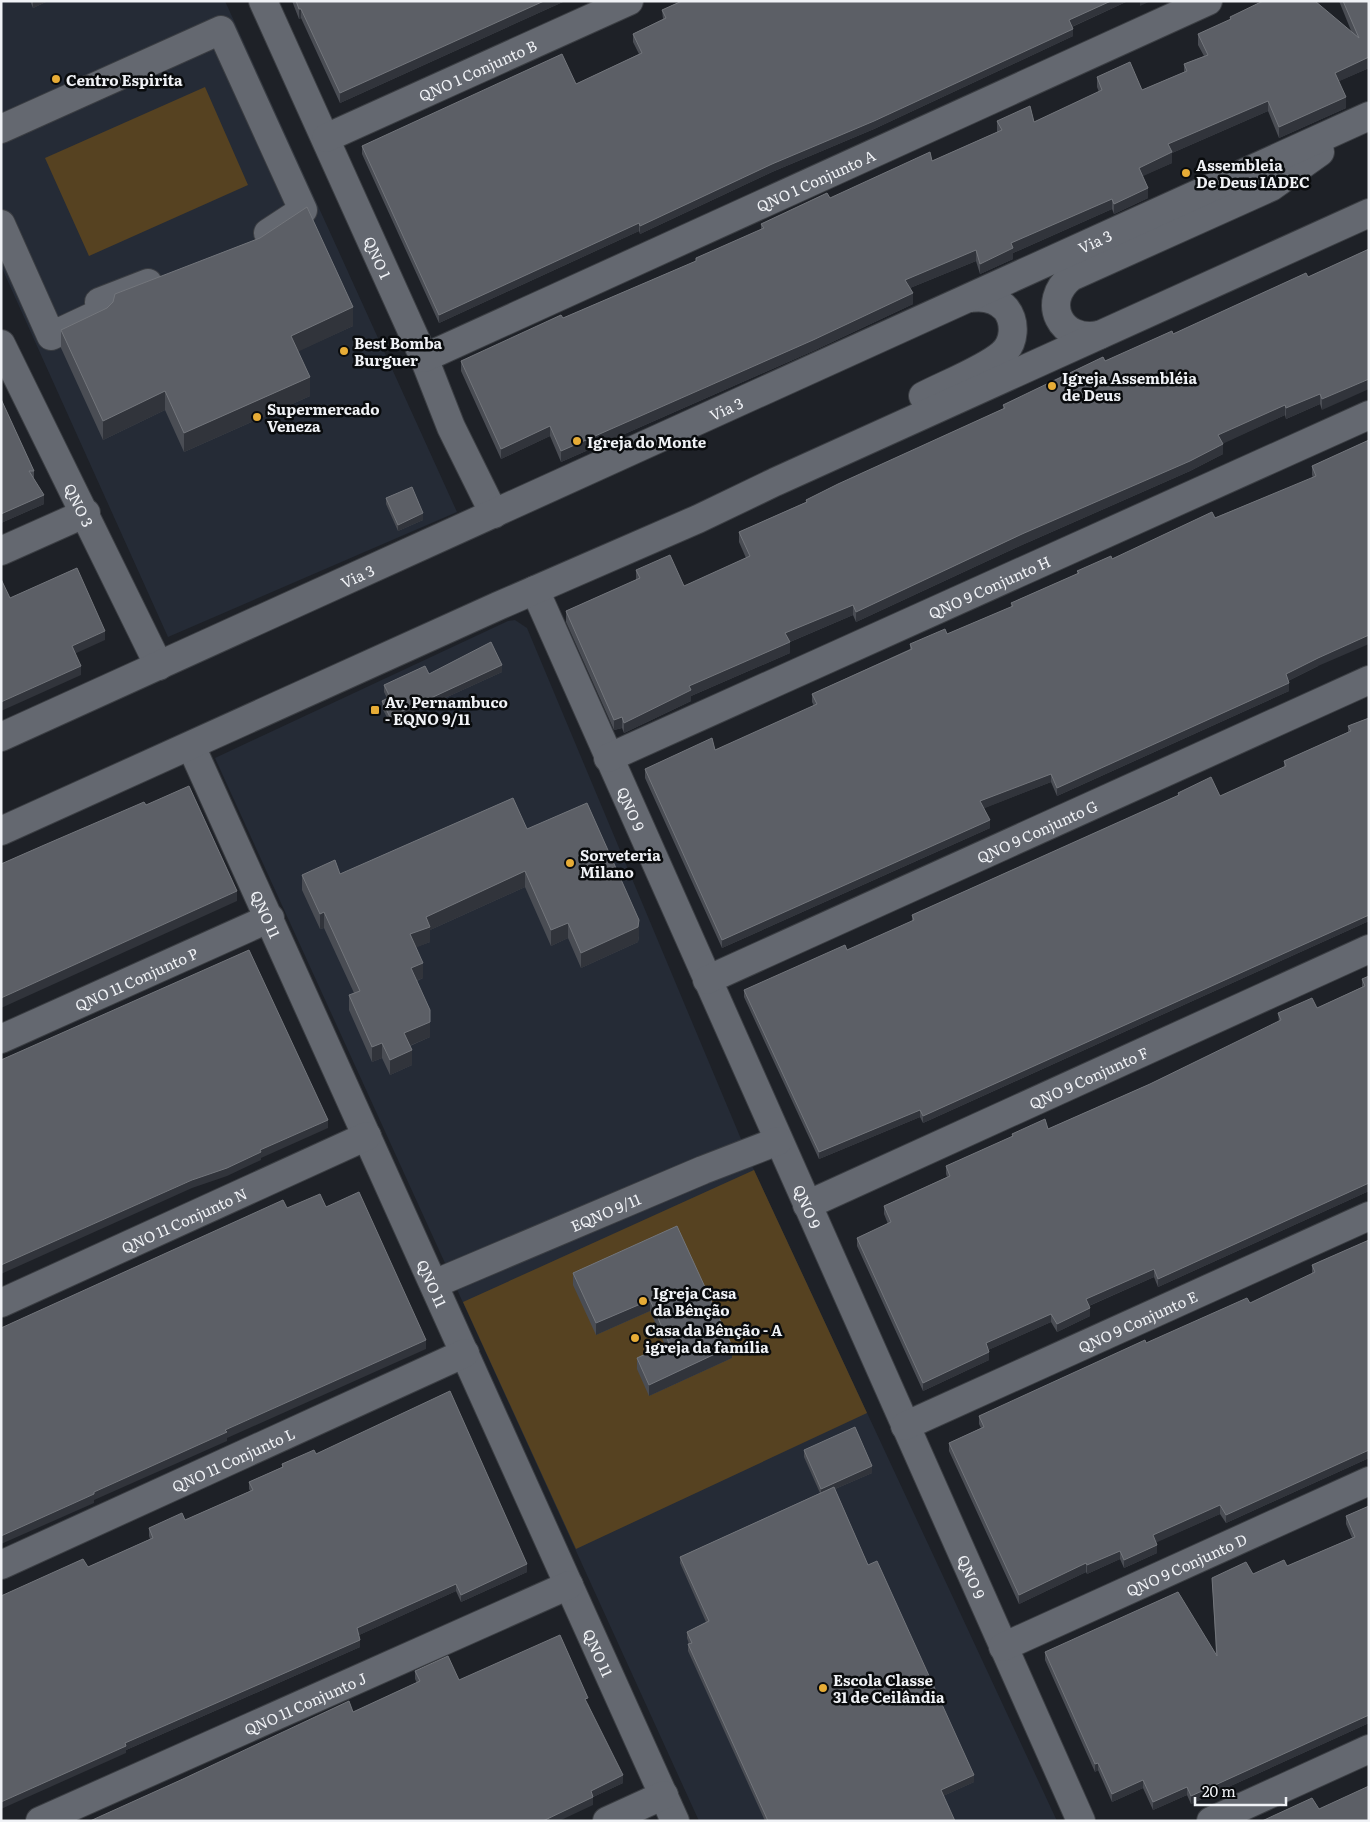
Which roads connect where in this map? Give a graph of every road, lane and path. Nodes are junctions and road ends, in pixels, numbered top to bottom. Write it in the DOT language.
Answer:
graph roads {
  1 [pos="264,1"];
  2 [pos="629,1"];
  3 [pos="1208,1"];
  4 [pos="1368,117"];
  5 [pos="1,129"];
  6 [pos="326,138"];
  7 [pos="1369,213"];
  8 [pos="1,224"];
  9 [pos="245,246"];
  10 [pos="172,274"];
  11 [pos="971,298"];
  12 [pos="1099,335"];
  13 [pos="1,344"];
  14 [pos="424,358"];
  15 [pos="1369,415"];
  16 [pos="775,482"];
  17 [pos="86,513"];
  18 [pos="494,514"];
  19 [pos="1,551"];
  20 [pos="535,590"];
  21 [pos="159,666"];
  22 [pos="1369,680"];
  23 [pos="1,737"];
  24 [pos="191,746"];
  25 [pos="608,758"];
  26 [pos="1,831"];
  27 [pos="270,918"];
  28 [pos="1369,949"];
  29 [pos="707,980"];
  30 [pos="1,1039"];
  31 [pos="367,1136"];
  32 [pos="778,1141"];
  33 [pos="807,1204"];
  34 [pos="1369,1216"];
  35 [pos="434,1284"];
  36 [pos="1,1303"];
  37 [pos="465,1353"];
  38 [pos="905,1426"];
  39 [pos="1369,1481"];
  40 [pos="1,1565"];
  41 [pos="569,1585"];
  42 [pos="1003,1647"];
  43 [pos="1369,1749"];
  44 [pos="664,1795"];
  45 [pos="40,1821"];
  46 [pos="607,1821"];
  47 [pos="675,1821"];
  48 [pos="1080,1821"];
  49 [pos="1211,1821"];
  1 -- 6 [label="street, QNO 1"];
  2 -- 6 [label="street, QNO 1 Conjunto B"];
  3 -- 14 [label="street, QNO 1 Conjunto A"];
  4 -- 11 [label="street, Via 3"];
  4 -- 12 [label="street"];
  5 -- 9 [label="street"];
  6 -- 14 [label="street, QNO 1"];
  7 -- 12 [label="street"];
  8 -- 10 [label="street"];
  11 -- 16 [label="street"];
  11 -- 18 [label="street, Via 3"];
  12 -- 16 [label="street"];
  13 -- 17 [label="street, QNO 3"];
  14 -- 18 [label="street, QNO 1"];
  15 -- 25 [label="street, QNO 9 Conjunto H"];
  16 -- 20 [label="street"];
  17 -- 19 [label="street"];
  17 -- 21 [label="street, QNO 3"];
  18 -- 21 [label="street, Via 3"];
  20 -- 24 [label="street"];
  20 -- 25 [label="street, QNO 9"];
  21 -- 23 [label="street, Via 3"];
  22 -- 29 [label="street, QNO 9 Conjunto G"];
  24 -- 26 [label="street"];
  24 -- 27 [label="street, QNO 11"];
  25 -- 29 [label="street, QNO 9"];
  27 -- 30 [label="street, QNO 11 Conjunto P"];
  27 -- 31 [label="street, QNO 11"];
  28 -- 33 [label="street, QNO 9 Conjunto F"];
  29 -- 32 [label="street, QNO 9"];
  31 -- 35 [label="street, QNO 11"];
  31 -- 36 [label="street, QNO 11 Conjunto N"];
  32 -- 33 [label="street, QNO 9"];
  32 -- 35 [label="street, EQNO 9/11"];
  33 -- 38 [label="street, QNO 9"];
  34 -- 38 [label="street, QNO 9 Conjunto E"];
  35 -- 37 [label="street, QNO 11"];
  37 -- 40 [label="street, QNO 11 Conjunto L"];
  37 -- 41 [label="street, QNO 11"];
  38 -- 42 [label="street, QNO 9"];
  39 -- 42 [label="street, QNO 9 Conjunto D"];
  41 -- 44 [label="street, QNO 11"];
  41 -- 45 [label="street, QNO 11 Conjunto J"];
  42 -- 48 [label="street, QNO 9"];
  43 -- 49 [label="street"];
  44 -- 46 [label="street"];
  44 -- 47 [label="street, QNO 11"];
}
